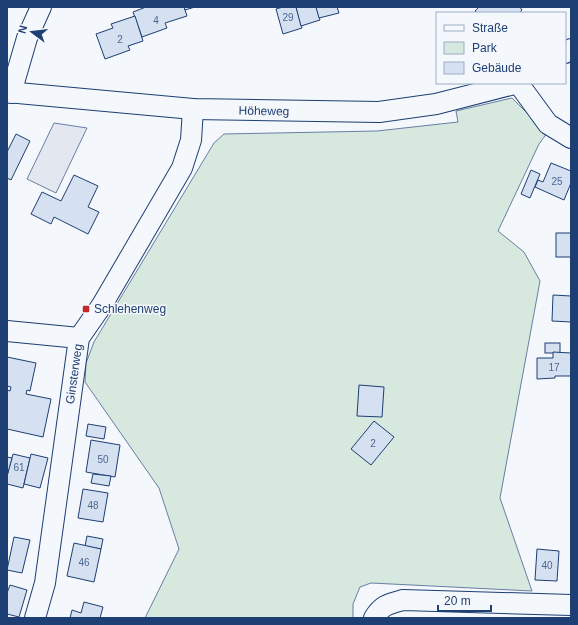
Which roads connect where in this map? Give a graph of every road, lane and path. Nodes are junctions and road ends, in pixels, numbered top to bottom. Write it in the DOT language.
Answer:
graph roads {
  1 [pos="41,7"];
  2 [pos="514,84"];
  3 [pos="519,84"];
  4 [pos="9,93"];
  5 [pos="193,110"];
  6 [pos="571,138"];
  7 [pos="7,331"];
  8 [pos="79,338"];
  9 [pos="571,605"];
  10 [pos="377,614"];
  11 [pos="35,618"];
  1 -- 4 [label="street"];
  2 -- 5 [label="street, Höheweg"];
  3 -- 6 [label="street"];
  4 -- 5 [label="street, Höheweg"];
  5 -- 8 [label="street, Ginsterweg"];
  7 -- 8 [label="street"];
  8 -- 11 [label="street, Ginsterweg"];
  9 -- 10 [label="street"];
}
